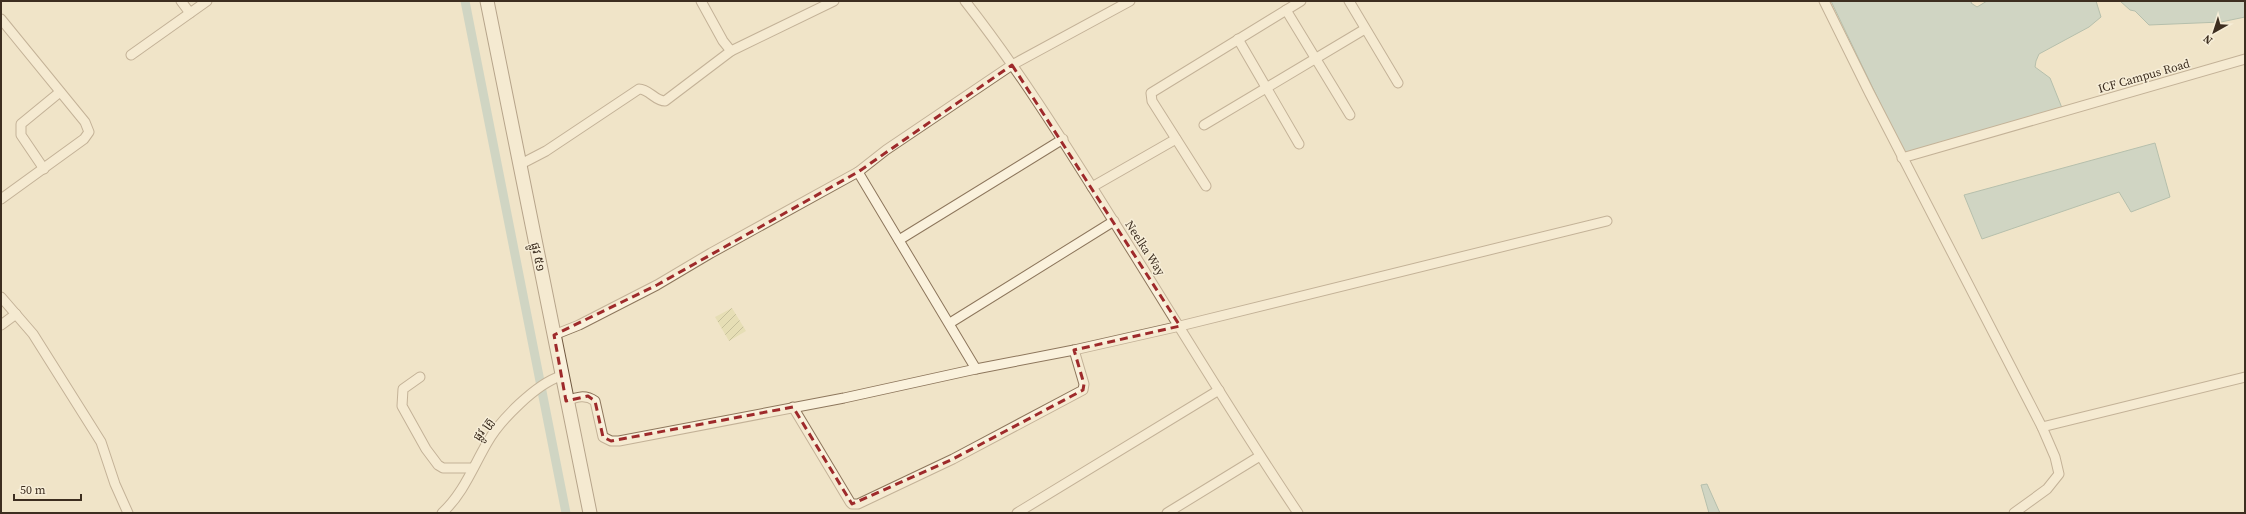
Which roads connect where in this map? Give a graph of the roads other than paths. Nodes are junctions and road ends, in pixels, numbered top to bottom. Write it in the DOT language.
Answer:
graph roads {
  1 [pos="181,1"];
  2 [pos="208,1"];
  3 [pos="488,1"];
  4 [pos="701,1"];
  5 [pos="834,1"];
  6 [pos="965,1"];
  7 [pos="1130,1"];
  8 [pos="1301,1"];
  9 [pos="1349,1"];
  10 [pos="1824,1"];
  11 [pos="1286,10"];
  12 [pos="190,13"];
  13 [pos="1,20"];
  14 [pos="1366,28"];
  15 [pos="1238,39"];
  16 [pos="731,51"];
  17 [pos="131,55"];
  18 [pos="1316,58"];
  19 [pos="2245,60"];
  20 [pos="1012,65"];
  21 [pos="1398,83"];
  22 [pos="1265,88"];
  23 [pos="60,92"];
  24 [pos="1350,115"];
  25 [pos="1204,125"];
  26 [pos="1063,139"];
  27 [pos="1176,139"];
  28 [pos="1299,144"];
  29 [pos="1902,158"];
  30 [pos="519,165"];
  31 [pos="44,169"];
  32 [pos="858,172"];
  33 [pos="1092,186"];
  34 [pos="1206,186"];
  35 [pos="1,199"];
  36 [pos="1607,221"];
  37 [pos="1114,222"];
  38 [pos="899,240"];
  39 [pos="1,297"];
  40 [pos="16,314"];
  41 [pos="950,323"];
  42 [pos="1,325"];
  43 [pos="1180,326"];
  44 [pos="554,335"];
  45 [pos="1074,350"];
  46 [pos="976,369"];
  47 [pos="420,377"];
  48 [pos="557,377"];
  49 [pos="2245,377"];
  50 [pos="1219,390"];
  51 [pos="566,401"];
  52 [pos="793,407"];
  53 [pos="2042,426"];
  54 [pos="1260,456"];
  55 [pos="473,468"];
  56 [pos="128,513"];
  57 [pos="442,513"];
  58 [pos="590,513"];
  59 [pos="1017,513"];
  60 [pos="1168,513"];
  61 [pos="1298,513"];
  62 [pos="2014,513"];
  1 -- 12 [label="street"];
  2 -- 12 [label="street"];
  3 -- 30 [label="main road, ផ្លូវ ៥១"];
  4 -- 16 [label="street"];
  5 -- 16 [label="street"];
  6 -- 20 [label="street, Neelka Way"];
  7 -- 20 [label="street"];
  8 -- 11 [label="street"];
  9 -- 14 [label="street"];
  10 -- 29 [label="street"];
  11 -- 15 [label="street"];
  11 -- 18 [label="street"];
  12 -- 17 [label="street"];
  13 -- 23 [label="street"];
  14 -- 18 [label="street"];
  14 -- 21 [label="street"];
  15 -- 22 [label="street"];
  15 -- 27 [label="street"];
  16 -- 30 [label="street"];
  18 -- 22 [label="street"];
  18 -- 24 [label="street"];
  19 -- 29 [label="street, ICF Campus Road"];
  20 -- 26 [label="street, Neelka Way"];
  20 -- 32 [label="street"];
  22 -- 25 [label="street"];
  22 -- 28 [label="street"];
  23 -- 31 [label="street"];
  23 -- 31 [label="street"];
  26 -- 33 [label="street, Neelka Way"];
  26 -- 38 [label="street"];
  27 -- 33 [label="street"];
  27 -- 34 [label="street"];
  29 -- 53 [label="street"];
  30 -- 44 [label="main road, ផ្លូវ ៥១"];
  31 -- 35 [label="street"];
  32 -- 38 [label="street"];
  32 -- 44 [label="street"];
  33 -- 37 [label="street, Neelka Way"];
  36 -- 43 [label="street"];
  37 -- 41 [label="street"];
  37 -- 43 [label="street, Neelka Way"];
  38 -- 41 [label="street"];
  39 -- 40 [label="street"];
  40 -- 42 [label="street"];
  40 -- 56 [label="street"];
  41 -- 46 [label="street"];
  43 -- 45 [label="street"];
  43 -- 50 [label="street, Neelka Way"];
  44 -- 48 [label="main road, ផ្លូវ ៥១"];
  45 -- 46 [label="street"];
  45 -- 52 [label="street"];
  46 -- 52 [label="street"];
  47 -- 55 [label="street"];
  48 -- 51 [label="main road, ផ្លូវ ៥១"];
  48 -- 55 [label="street, ផ្លូវ គ្រូ"];
  49 -- 53 [label="street"];
  50 -- 54 [label="street, Neelka Way"];
  50 -- 59 [label="street"];
  51 -- 52 [label="street"];
  51 -- 58 [label="main road, ផ្លូវ ៥១"];
  53 -- 62 [label="street"];
  54 -- 60 [label="street"];
  54 -- 61 [label="street, Neelka Way"];
  55 -- 57 [label="street, ផ្លូវ គ្រូ"];
}
